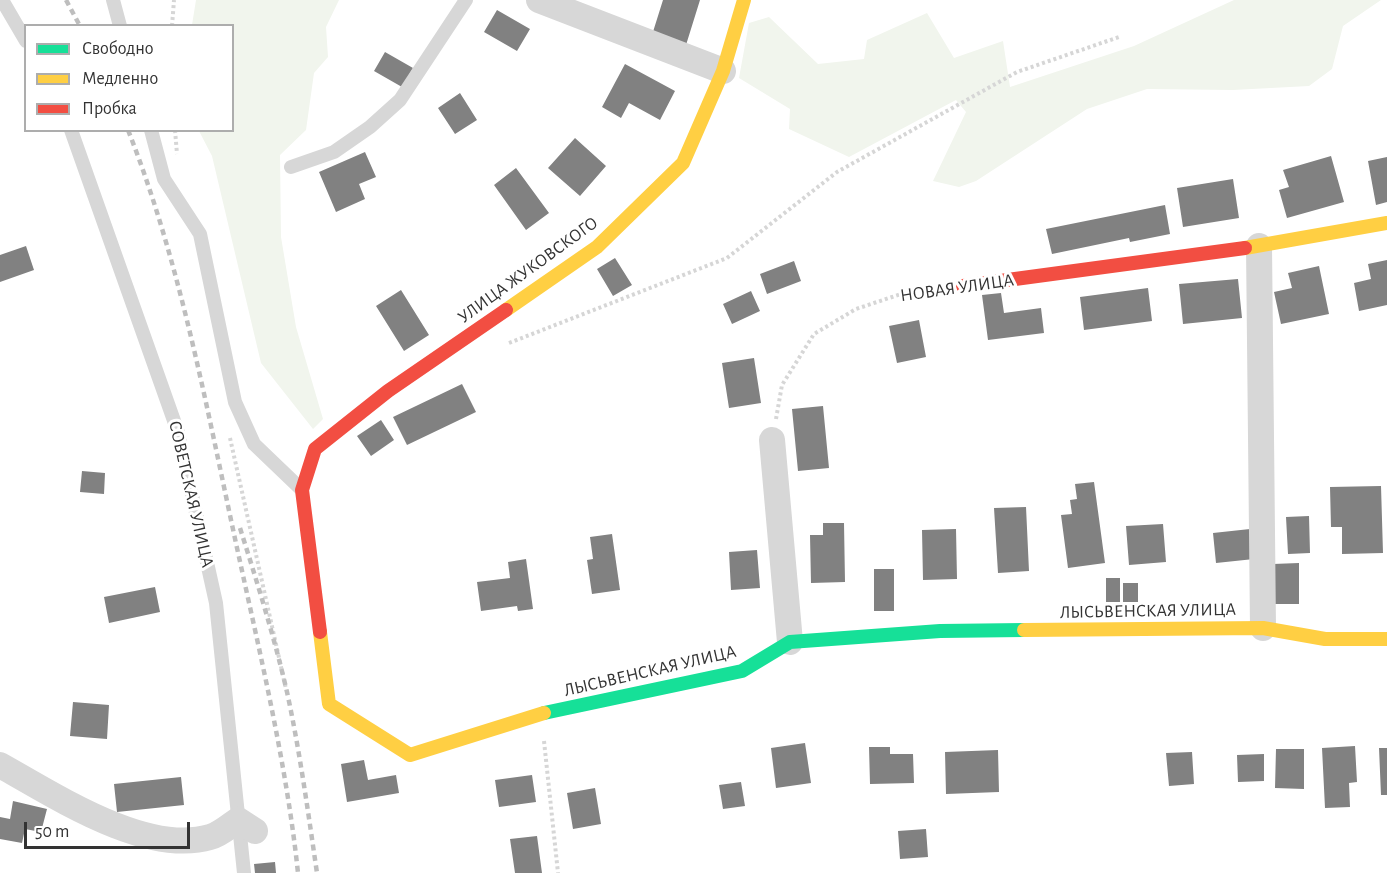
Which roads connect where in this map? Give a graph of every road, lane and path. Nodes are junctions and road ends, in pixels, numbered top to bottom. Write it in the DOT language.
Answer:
graph roads {
  1 [pos="2,0"];
  2 [pos="113,0"];
  3 [pos="174,0"];
  4 [pos="466,0"];
  5 [pos="539,0"];
  6 [pos="744,0"];
  7 [pos="119,24"];
  8 [pos="172,24"];
  9 [pos="1119,37"];
  10 [pos="24,38"];
  11 [pos="723,71"];
  12 [pos="72,132"];
  13 [pos="152,132"];
  14 [pos="291,167"];
  15 [pos="1387,223"];
  16 [pos="1259,246"];
  17 [pos="963,286"];
  18 [pos="498,347"];
  19 [pos="772,440"];
  20 [pos="302,490"];
  21 [pos="1263,628"];
  22 [pos="1387,639"];
  23 [pos="790,642"];
  24 [pos="542,713"];
  25 [pos="0,765"];
  26 [pos="246,825"];
  27 [pos="244,873"];
  28 [pos="558,873"];
  1 -- 10 [label="lane"];
  2 -- 7 [label="lane"];
  3 -- 8 [label="path"];
  4 -- 14 [label="lane"];
  5 -- 11 [label="street"];
  6 -- 11 [label="street, УЛИЦА ЖУКОВСКОГО"];
  9 -- 18 [label="path"];
  11 -- 20 [label="street, УЛИЦА ЖУКОВСКОГО"];
  12 -- 26 [label="lane, СОВЕТСКАЯ УЛИЦА"];
  13 -- 20 [label="lane"];
  15 -- 16 [label="street, НОВАЯ УЛИЦА"];
  16 -- 17 [label="street, НОВАЯ УЛИЦА"];
  16 -- 21 [label="street"];
  17 -- 19 [label="path, НОВАЯ УЛИЦА"];
  19 -- 23 [label="street"];
  20 -- 24 [label="street, ЛЫСЬВЕНСКАЯ УЛИЦА"];
  21 -- 22 [label="street, ЛЫСЬВЕНСКАЯ УЛИЦА"];
  21 -- 23 [label="street, ЛЫСЬВЕНСКАЯ УЛИЦА"];
  23 -- 24 [label="street, ЛЫСЬВЕНСКАЯ УЛИЦА"];
  24 -- 28 [label="path"];
  25 -- 26 [label="street"];
  26 -- 27 [label="lane, СОВЕТСКАЯ УЛИЦА"];
}
